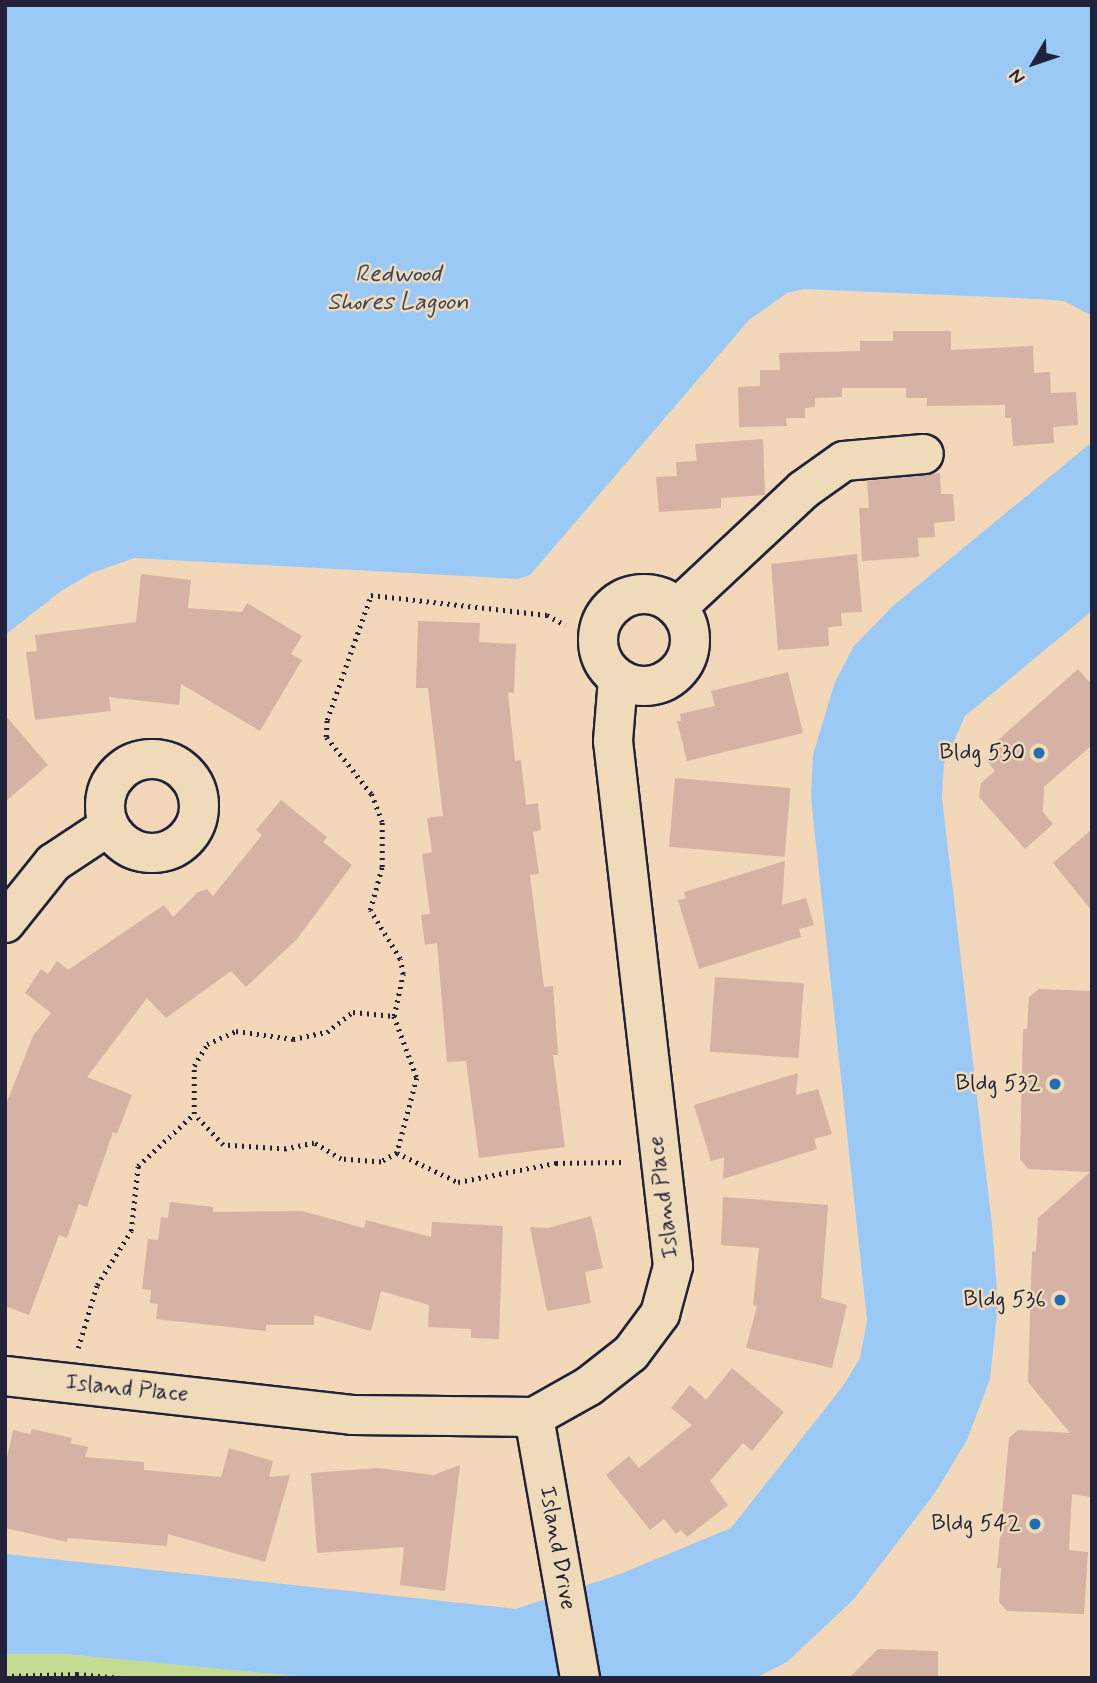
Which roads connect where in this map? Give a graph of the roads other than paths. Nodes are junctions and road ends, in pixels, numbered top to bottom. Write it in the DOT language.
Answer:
graph roads {
  1 [pos="924,454"];
  2 [pos="677,608"];
  3 [pos="618,679"];
  4 [pos="109,826"];
  5 [pos="5,923"];
  6 [pos="5,1376"];
  7 [pos="534,1418"];
  8 [pos="579,1678"];
  1 -- 2 [label="street"];
  2 -- 3 [label="street"];
  2 -- 3 [label="street"];
  3 -- 7 [label="street, Island Place"];
  4 -- 5 [label="street"];
  6 -- 7 [label="street, Island Place"];
  7 -- 8 [label="street, Island Drive"];
}
